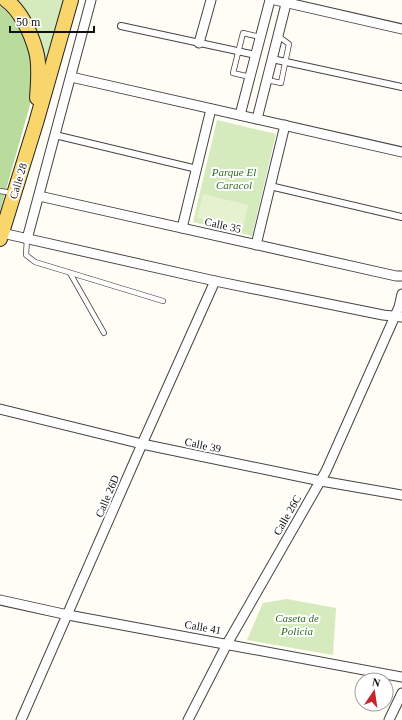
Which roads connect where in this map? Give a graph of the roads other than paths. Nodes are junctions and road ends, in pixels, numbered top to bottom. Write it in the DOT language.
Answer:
graph roads {
  1 [pos="6,0"];
  2 [pos="71,0"];
  3 [pos="92,0"];
  4 [pos="210,0"];
  5 [pos="270,0"];
  6 [pos="275,0"];
  7 [pos="287,1"];
  8 [pos="121,26"];
  9 [pos="402,29"];
  10 [pos="278,36"];
  11 [pos="261,37"];
  12 [pos="199,43"];
  13 [pos="238,51"];
  14 [pos="256,55"];
  15 [pos="272,59"];
  16 [pos="286,62"];
  17 [pos="71,77"];
  18 [pos="250,77"];
  19 [pos="267,80"];
  20 [pos="402,87"];
  21 [pos="211,109"];
  22 [pos="240,115"];
  23 [pos="257,119"];
  24 [pos="36,123"];
  25 [pos="285,125"];
  26 [pos="55,135"];
  27 [pos="402,152"];
  28 [pos="197,169"];
  29 [pos="270,186"];
  30 [pos="7,192"];
  31 [pos="39,196"];
  32 [pos="402,216"];
  33 [pos="182,228"];
  34 [pos="1,236"];
  35 [pos="27,239"];
  36 [pos="256,245"];
  37 [pos="70,273"];
  38 [pos="402,276"];
  39 [pos="215,281"];
  40 [pos="402,294"];
  41 [pos="163,301"];
  42 [pos="398,316"];
  43 [pos="104,333"];
  44 [pos="0,409"];
  45 [pos="142,444"];
  46 [pos="320,481"];
  47 [pos="402,495"];
  48 [pos="0,600"];
  49 [pos="68,615"];
  50 [pos="226,644"];
  51 [pos="402,677"];
  52 [pos="402,693"];
  53 [pos="21,720"];
  54 [pos="188,720"];
  55 [pos="389,720"];
  1 -- 24 [label="main road"];
  2 -- 24 [label="main road"];
  3 -- 17 [label="street"];
  4 -- 12 [label="street"];
  5 -- 11 [label="street"];
  6 -- 7 [label="street"];
  7 -- 9 [label="street"];
  7 -- 10 [label="street"];
  8 -- 12 [label="street"];
  10 -- 15 [label="street"];
  10 -- 16 [label="lane"];
  11 -- 13 [label="lane"];
  11 -- 14 [label="street"];
  12 -- 13 [label="street"];
  13 -- 14 [label="street"];
  13 -- 18 [label="lane"];
  14 -- 18 [label="street"];
  15 -- 16 [label="street"];
  15 -- 19 [label="street"];
  16 -- 19 [label="lane"];
  16 -- 20 [label="street"];
  17 -- 21 [label="street"];
  17 -- 26 [label="street"];
  18 -- 22 [label="street"];
  19 -- 23 [label="street"];
  21 -- 22 [label="street"];
  21 -- 28 [label="street"];
  22 -- 23 [label="street"];
  23 -- 25 [label="street"];
  24 -- 30 [label="main road, Calle 28"];
  25 -- 27 [label="street"];
  25 -- 29 [label="street"];
  26 -- 28 [label="street"];
  26 -- 31 [label="street"];
  28 -- 33 [label="street"];
  29 -- 32 [label="street"];
  29 -- 36 [label="street"];
  30 -- 34 [label="main road, Calle 28"];
  31 -- 33 [label="street, Calle 35"];
  31 -- 35 [label="street"];
  33 -- 36 [label="street, Calle 35"];
  34 -- 35 [label="street"];
  35 -- 37 [label="lane"];
  35 -- 39 [label="street"];
  36 -- 38 [label="street, Calle 35"];
  37 -- 41 [label="lane"];
  37 -- 43 [label="lane"];
  39 -- 42 [label="street"];
  39 -- 45 [label="street, Calle 26D"];
  40 -- 42 [label="street, Calle 26C"];
  42 -- 46 [label="street, Calle 26C"];
  44 -- 45 [label="street, Calle 39"];
  45 -- 46 [label="street, Calle 39"];
  45 -- 49 [label="street, Calle 26D"];
  46 -- 47 [label="street, Calle 39"];
  46 -- 50 [label="street, Calle 26C"];
  48 -- 49 [label="street, Calle 41"];
  49 -- 50 [label="street, Calle 41"];
  49 -- 53 [label="street, Calle 26D"];
  50 -- 51 [label="street, Calle 41"];
  50 -- 54 [label="street, Calle 26C"];
  52 -- 55 [label="street"];
}
